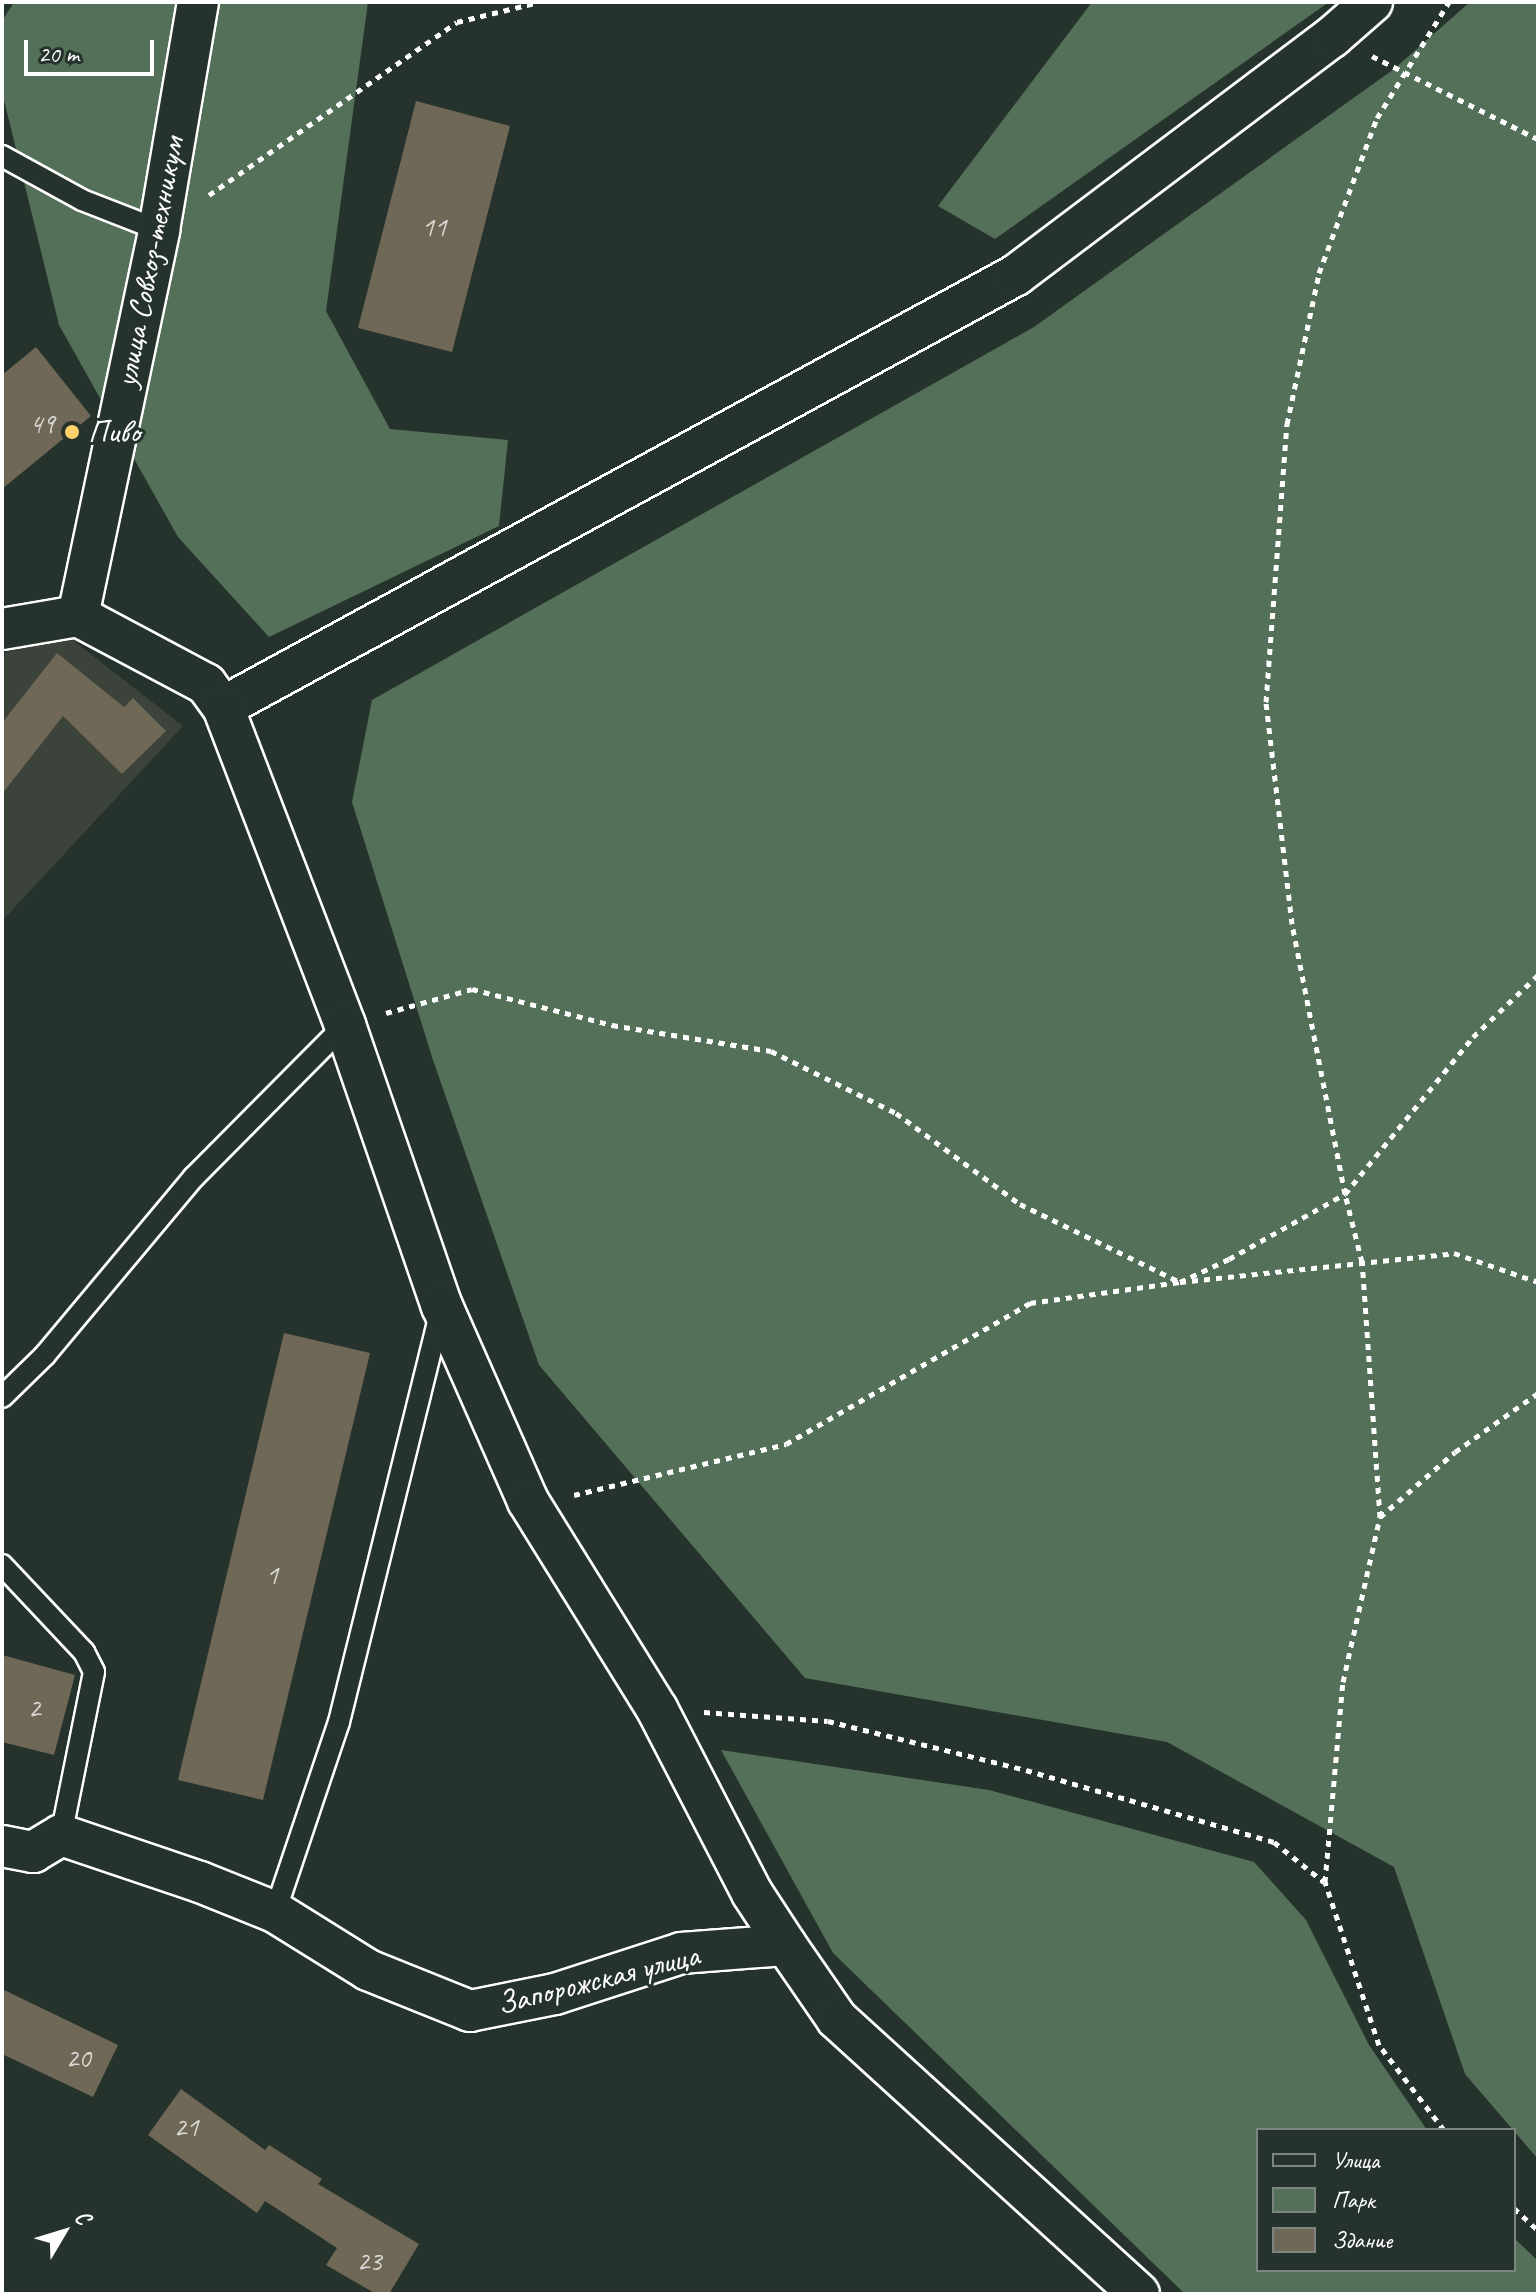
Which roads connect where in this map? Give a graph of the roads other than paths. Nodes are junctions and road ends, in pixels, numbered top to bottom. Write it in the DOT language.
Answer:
graph roads {
  1 [pos="198,2"];
  2 [pos="1372,2"];
  3 [pos="2,156"];
  4 [pos="159,230"];
  5 [pos="78,616"];
  6 [pos="6,633"];
  7 [pos="223,707"];
  8 [pos="345,1025"];
  9 [pos="442,1306"];
  10 [pos="2,1397"];
  11 [pos="2,1565"];
  12 [pos="61,1835"];
  13 [pos="2,1846"];
  14 [pos="275,1912"];
  15 [pos="786,1945"];
  16 [pos="1139,2294"];
  1 -- 4 [label="street, улица Совхоз-техникум"];
  2 -- 7 [label="street"];
  3 -- 4 [label="lane"];
  4 -- 5 [label="street, улица Совхоз-техникум"];
  5 -- 6 [label="street"];
  5 -- 7 [label="street"];
  7 -- 8 [label="street"];
  8 -- 9 [label="street"];
  8 -- 10 [label="lane"];
  9 -- 14 [label="lane"];
  9 -- 15 [label="street"];
  11 -- 12 [label="lane"];
  12 -- 13 [label="street"];
  12 -- 14 [label="street, Запорожская улица"];
  14 -- 15 [label="street, Запорожская улица"];
  15 -- 16 [label="street"];
}
